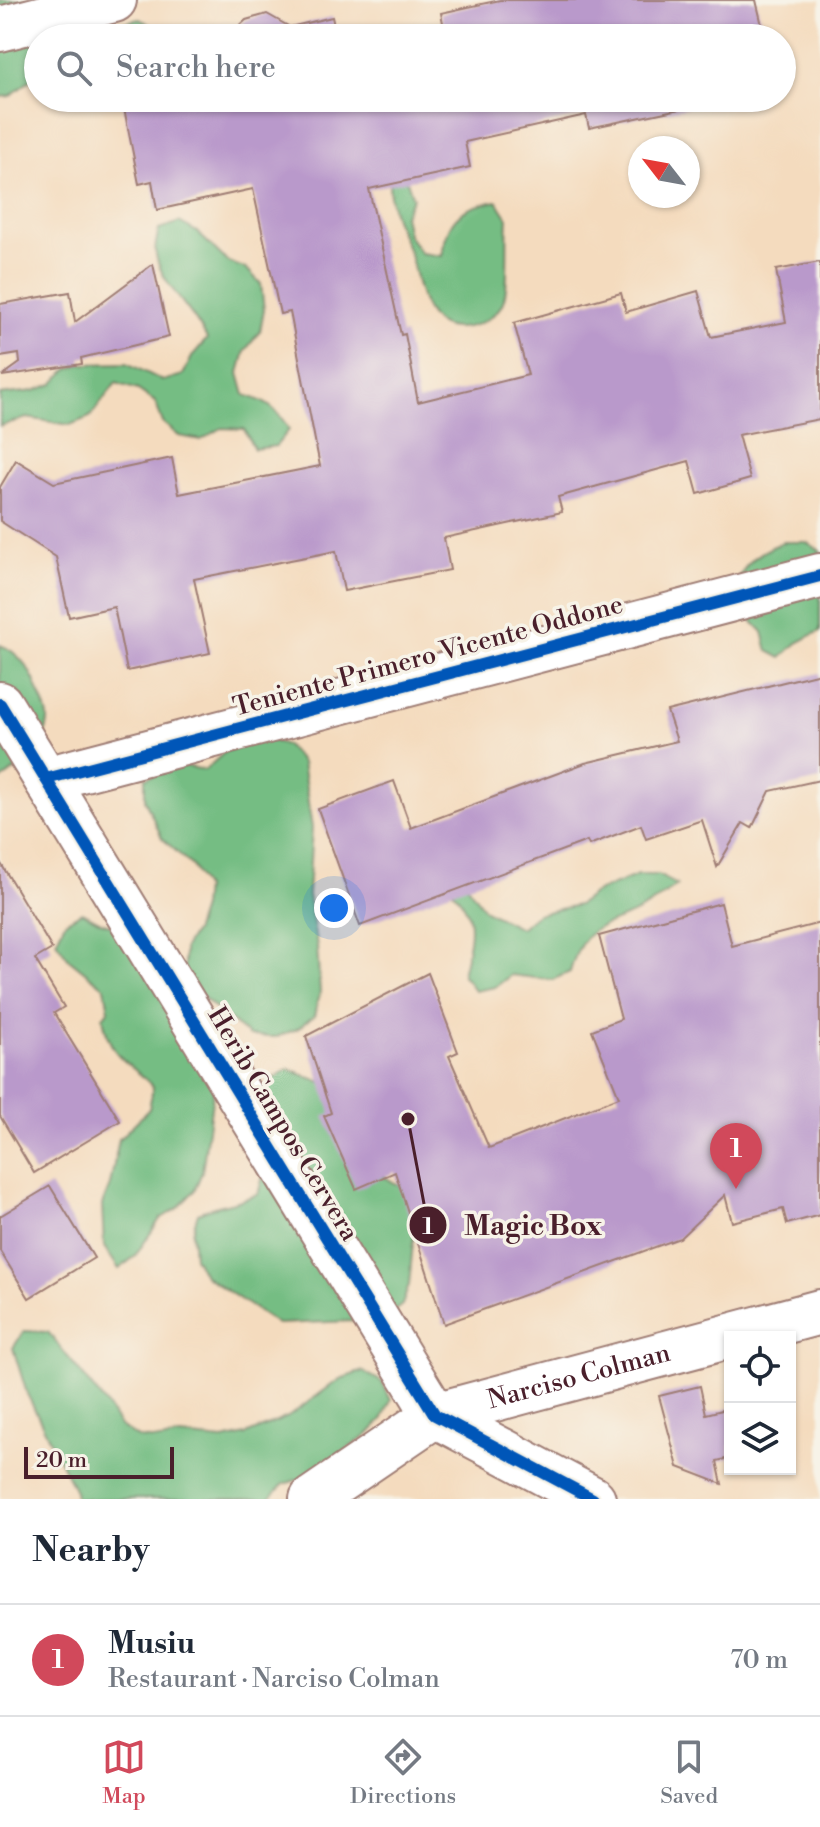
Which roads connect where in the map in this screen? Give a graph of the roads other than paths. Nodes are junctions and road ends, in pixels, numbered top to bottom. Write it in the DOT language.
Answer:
graph roads {
  1 [pos="114,0"];
  2 [pos="0,29"];
  3 [pos="820,576"];
  4 [pos="0,704"];
  5 [pos="46,779"];
  6 [pos="820,1312"];
  7 [pos="435,1415"];
  8 [pos="312,1499"];
  9 [pos="593,1499"];
  1 -- 2 [label="street"];
  3 -- 5 [label="street, Teniente Primero Vicente Oddone"];
  4 -- 5 [label="street, Herib Campos Cervera"];
  5 -- 7 [label="street, Herib Campos Cervera"];
  6 -- 7 [label="street, Narciso Colman"];
  7 -- 8 [label="street, Narciso Colman"];
  7 -- 9 [label="street"];
}
